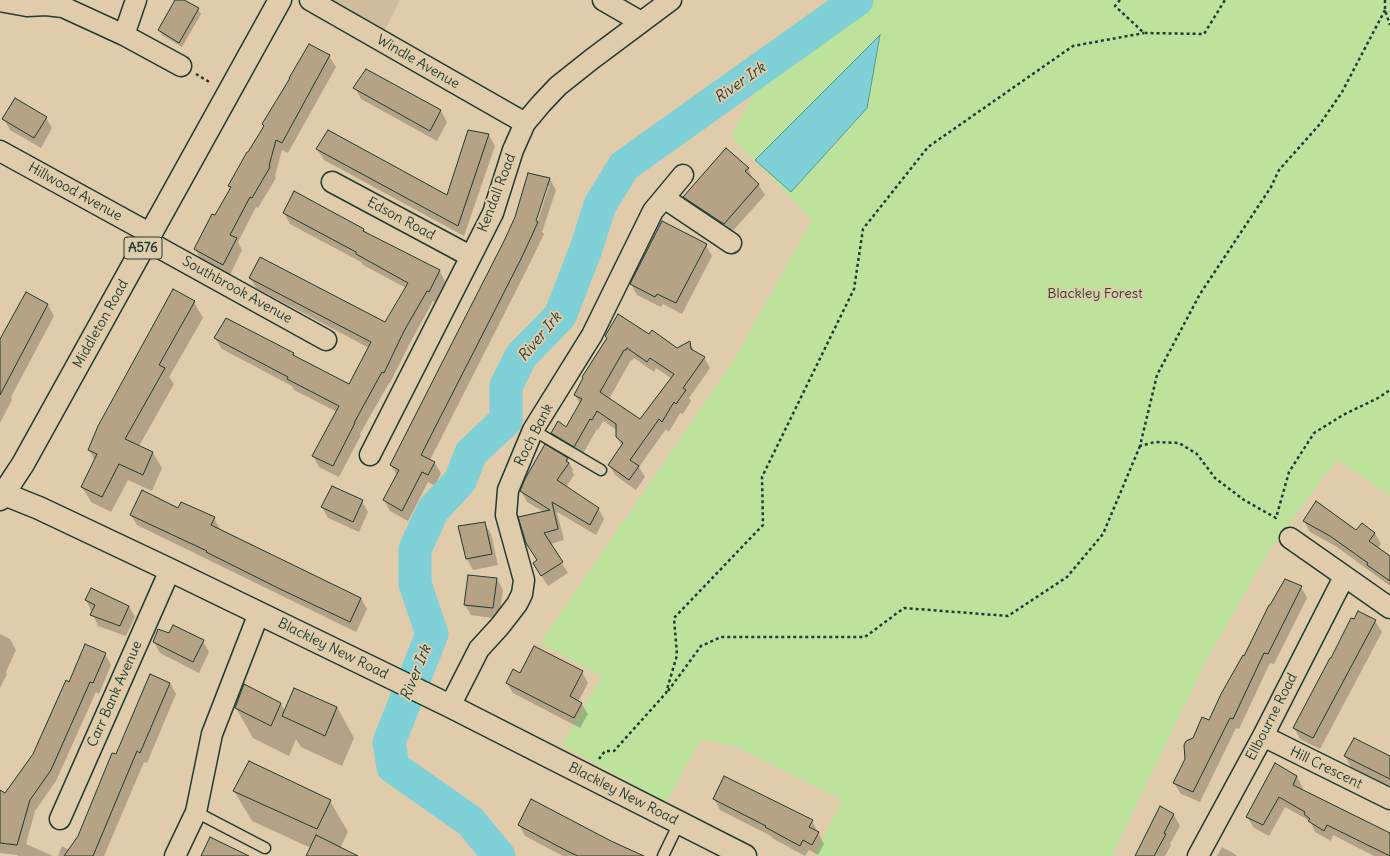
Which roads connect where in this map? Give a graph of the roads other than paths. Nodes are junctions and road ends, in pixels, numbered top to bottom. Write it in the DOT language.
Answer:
graph roads {
  1 [pos="136,0"];
  2 [pos="280,0"];
  3 [pos="310,0"];
  4 [pos="603,0"];
  5 [pos="671,0"];
  6 [pos="0,1"];
  7 [pos="641,22"];
  8 [pos="124,35"];
  9 [pos="181,66"];
  10 [pos="526,124"];
  11 [pos="0,150"];
  12 [pos="683,175"];
  13 [pos="332,182"];
  14 [pos="664,198"];
  15 [pos="149,238"];
  16 [pos="731,243"];
  17 [pos="470,256"];
  18 [pos="326,340"];
  19 [pos="533,430"];
  20 [pos="370,455"];
  21 [pos="601,470"];
  22 [pos="1,495"];
  23 [pos="1290,538"];
  24 [pos="170,570"];
  25 [pos="1344,577"];
  26 [pos="1390,608"];
  27 [pos="259,613"];
  28 [pos="450,706"];
  29 [pos="1263,736"];
  30 [pos="1390,799"];
  31 [pos="196,812"];
  32 [pos="60,819"];
  33 [pos="679,823"];
  34 [pos="265,848"];
  35 [pos="175,856"];
  36 [pos="663,856"];
  37 [pos="744,856"];
  38 [pos="1198,856"];
  1 -- 8 [label="street"];
  2 -- 15 [label="main road, Middleton Road / A576"];
  3 -- 10 [label="street, Windle Avenue"];
  4 -- 7 [label="street"];
  5 -- 7 [label="street, Kendall Road"];
  6 -- 8 [label="street"];
  7 -- 10 [label="street, Kendall Road"];
  8 -- 9 [label="street"];
  10 -- 17 [label="street, Kendall Road"];
  11 -- 15 [label="street, Hillwood Avenue"];
  12 -- 14 [label="street, Roch Bank"];
  13 -- 17 [label="street, Edson Road"];
  14 -- 16 [label="street"];
  14 -- 19 [label="street, Roch Bank"];
  15 -- 18 [label="street, Southbrook Avenue"];
  15 -- 22 [label="main road, Middleton Road / A576"];
  17 -- 20 [label="street, Kendall Road"];
  19 -- 21 [label="lane"];
  19 -- 28 [label="street, Roch Bank"];
  22 -- 24 [label="main road, Blackley New Road"];
  23 -- 25 [label="street"];
  24 -- 27 [label="main road, Blackley New Road"];
  24 -- 32 [label="street, Carr Bank Avenue"];
  25 -- 26 [label="street"];
  25 -- 29 [label="street, Ellbourne Road"];
  27 -- 28 [label="main road, Blackley New Road"];
  27 -- 31 [label="street"];
  28 -- 33 [label="main road, Blackley New Road"];
  29 -- 30 [label="street, Hill Crescent"];
  29 -- 38 [label="street, Ellbourne Road"];
  31 -- 34 [label="lane"];
  31 -- 35 [label="street"];
  33 -- 36 [label="lane"];
  33 -- 37 [label="main road, Blackley New Road"];
}
